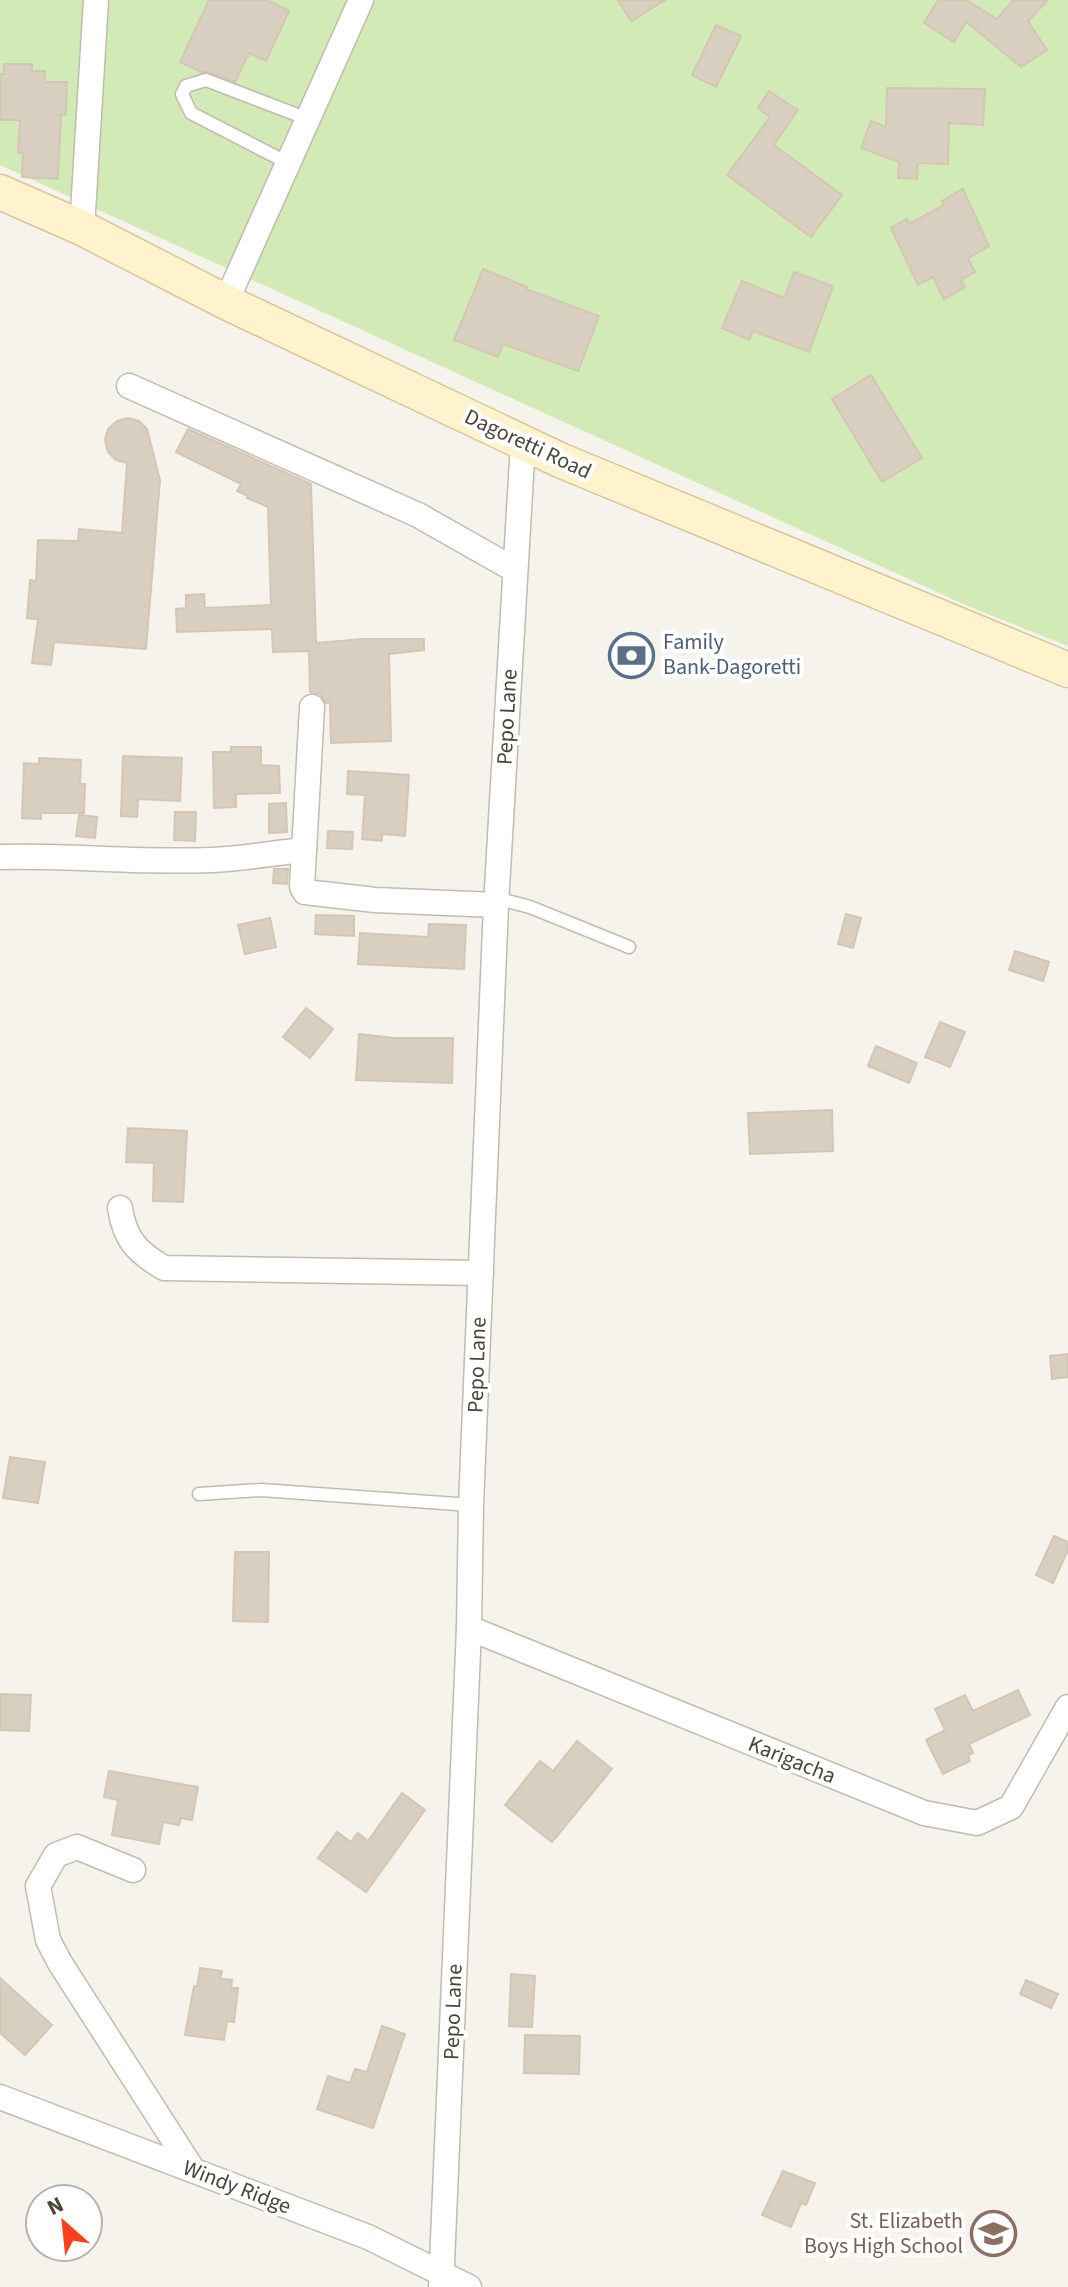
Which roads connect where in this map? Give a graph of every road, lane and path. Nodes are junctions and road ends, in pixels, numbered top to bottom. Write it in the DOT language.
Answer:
graph roads {
  1 [pos="96,0"];
  2 [pos="361,0"];
  3 [pos="308,119"];
  4 [pos="288,163"];
  5 [pos="0,192"];
  6 [pos="82,228"];
  7 [pos="226,302"];
  8 [pos="129,386"];
  9 [pos="523,442"];
  10 [pos="515,570"];
  11 [pos="1068,670"];
  12 [pos="312,707"];
  13 [pos="304,850"];
  14 [pos="0,857"];
  15 [pos="496,901"];
  16 [pos="629,947"];
  17 [pos="120,1208"];
  18 [pos="481,1273"];
  19 [pos="199,1494"];
  20 [pos="471,1505"];
  21 [pos="469,1628"];
  22 [pos="1068,1707"];
  23 [pos="133,1870"];
  24 [pos="0,2097"];
  25 [pos="193,2170"];
  26 [pos="441,2281"];
  27 [pos="469,2287"];
  1 -- 6 [label="street"];
  2 -- 3 [label="street"];
  3 -- 4 [label="street"];
  3 -- 4 [label="lane"];
  4 -- 7 [label="street"];
  5 -- 6 [label="main road, Dagoretti Road"];
  6 -- 7 [label="main road, Dagoretti Road"];
  7 -- 9 [label="main road, Dagoretti Road"];
  8 -- 10 [label="street"];
  9 -- 10 [label="street, Pepo Lane"];
  9 -- 11 [label="main road, Dagoretti Road"];
  10 -- 15 [label="street, Pepo Lane"];
  12 -- 13 [label="street"];
  13 -- 14 [label="street"];
  13 -- 15 [label="street"];
  15 -- 16 [label="lane"];
  15 -- 18 [label="street, Pepo Lane"];
  17 -- 18 [label="street"];
  18 -- 20 [label="street, Pepo Lane"];
  19 -- 20 [label="lane"];
  20 -- 21 [label="street, Pepo Lane"];
  21 -- 22 [label="street, Karigacha"];
  21 -- 26 [label="street, Pepo Lane"];
  23 -- 25 [label="street"];
  24 -- 25 [label="street, Windy Ridge"];
  25 -- 26 [label="street, Windy Ridge"];
  26 -- 27 [label="street, Windy Ridge"];
}
